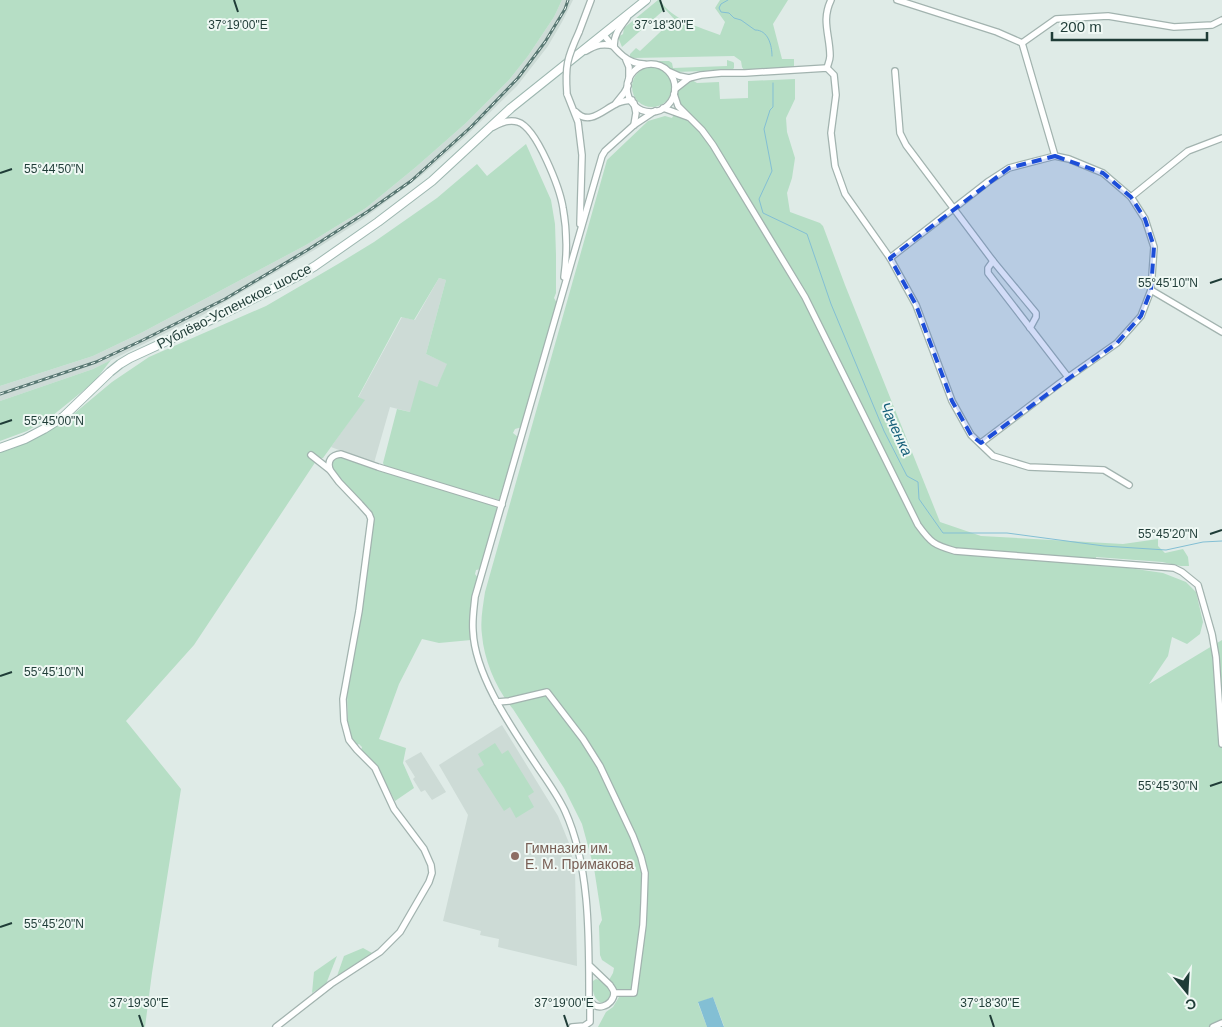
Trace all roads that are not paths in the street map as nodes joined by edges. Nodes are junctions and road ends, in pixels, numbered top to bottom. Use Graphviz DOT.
graph roads {
  1 [pos="591,0"];
  2 [pos="646,0"];
  3 [pos="831,0"];
  4 [pos="897,0"];
  5 [pos="633,10"];
  6 [pos="1222,20"];
  7 [pos="603,34"];
  8 [pos="1022,43"];
  9 [pos="614,46"];
  10 [pos="572,59"];
  11 [pos="626,60"];
  12 [pos="648,64"];
  13 [pos="827,68"];
  14 [pos="895,71"];
  15 [pos="669,72"];
  16 [pos="689,78"];
  17 [pos="628,84"];
  18 [pos="675,91"];
  19 [pos="633,102"];
  20 [pos="614,104"];
  21 [pos="573,108"];
  22 [pos="663,108"];
  23 [pos="654,111"];
  24 [pos="690,118"];
  25 [pos="634,125"];
  26 [pos="482,133"];
  27 [pos="1222,138"];
  28 [pos="1055,156"];
  29 [pos="1131,197"];
  30 [pos="954,209"];
  31 [pos="579,236"];
  32 [pos="890,258"];
  33 [pos="993,260"];
  34 [pos="1151,290"];
  35 [pos="561,298"];
  36 [pos="1030,328"];
  37 [pos="1222,332"];
  38 [pos="1068,377"];
  39 [pos="981,443"];
  40 [pos="0,448"];
  41 [pos="311,455"];
  42 [pos="330,470"];
  43 [pos="1130,486"];
  44 [pos="502,505"];
  45 [pos="497,702"];
  46 [pos="1222,744"];
  47 [pos="589,965"];
  48 [pos="614,993"];
  49 [pos="590,1002"];
  50 [pos="1222,1023"];
  51 [pos="276,1027"];
  52 [pos="572,1027"];
  53 [pos="1213,1027"];
  1 -- 21 [label="street, bridge"];
  2 -- 5 [label="main road, Рублёво-Успенское шоссе"];
  3 -- 13 [label="street"];
  4 -- 8 [label="street"];
  5 -- 7 [label="main road, Рублёво-Успенское шоссе"];
  5 -- 9 [label="street"];
  6 -- 8 [label="street"];
  7 -- 9 [label="street"];
  7 -- 10 [label="main road, Рублёво-Успенское шоссе"];
  8 -- 28 [label="street"];
  9 -- 10 [label="street"];
  9 -- 11 [label="street"];
  10 -- 26 [label="main road, Рублёво-Успенское шоссе"];
  11 -- 12 [label="street"];
  11 -- 17 [label="street"];
  12 -- 15 [label="street"];
  12 -- 17 [label="street"];
  13 -- 16 [label="street"];
  13 -- 32 [label="street"];
  14 -- 30 [label="street"];
  15 -- 16 [label="street"];
  15 -- 18 [label="street"];
  16 -- 18 [label="street"];
  17 -- 19 [label="street"];
  17 -- 20 [label="street"];
  18 -- 22 [label="street"];
  18 -- 24 [label="street"];
  19 -- 20 [label="street"];
  19 -- 23 [label="street"];
  19 -- 25 [label="street"];
  20 -- 21 [label="street"];
  21 -- 31 [label="street"];
  22 -- 23 [label="street"];
  22 -- 24 [label="street"];
  23 -- 25 [label="street"];
  24 -- 46 [label="street"];
  25 -- 31 [label="street"];
  26 -- 35 [label="street"];
  26 -- 40 [label="main road, Рублёво-Успенское шоссе"];
  27 -- 29 [label="street"];
  28 -- 29 [label="street"];
  28 -- 30 [label="street"];
  29 -- 34 [label="street"];
  30 -- 32 [label="street"];
  30 -- 33 [label="street"];
  31 -- 35 [label="street"];
  32 -- 39 [label="street"];
  33 -- 36 [label="street"];
  33 -- 36 [label="street"];
  34 -- 37 [label="street"];
  34 -- 38 [label="street"];
  35 -- 44 [label="street"];
  36 -- 38 [label="street"];
  38 -- 39 [label="street"];
  39 -- 43 [label="street"];
  41 -- 42 [label="street"];
  42 -- 44 [label="street"];
  42 -- 51 [label="street"];
  44 -- 45 [label="street"];
  45 -- 47 [label="street"];
  45 -- 48 [label="street"];
  47 -- 48 [label="street"];
  47 -- 49 [label="street"];
  48 -- 49 [label="street"];
  49 -- 52 [label="street"];
  50 -- 53 [label="street"];
}
